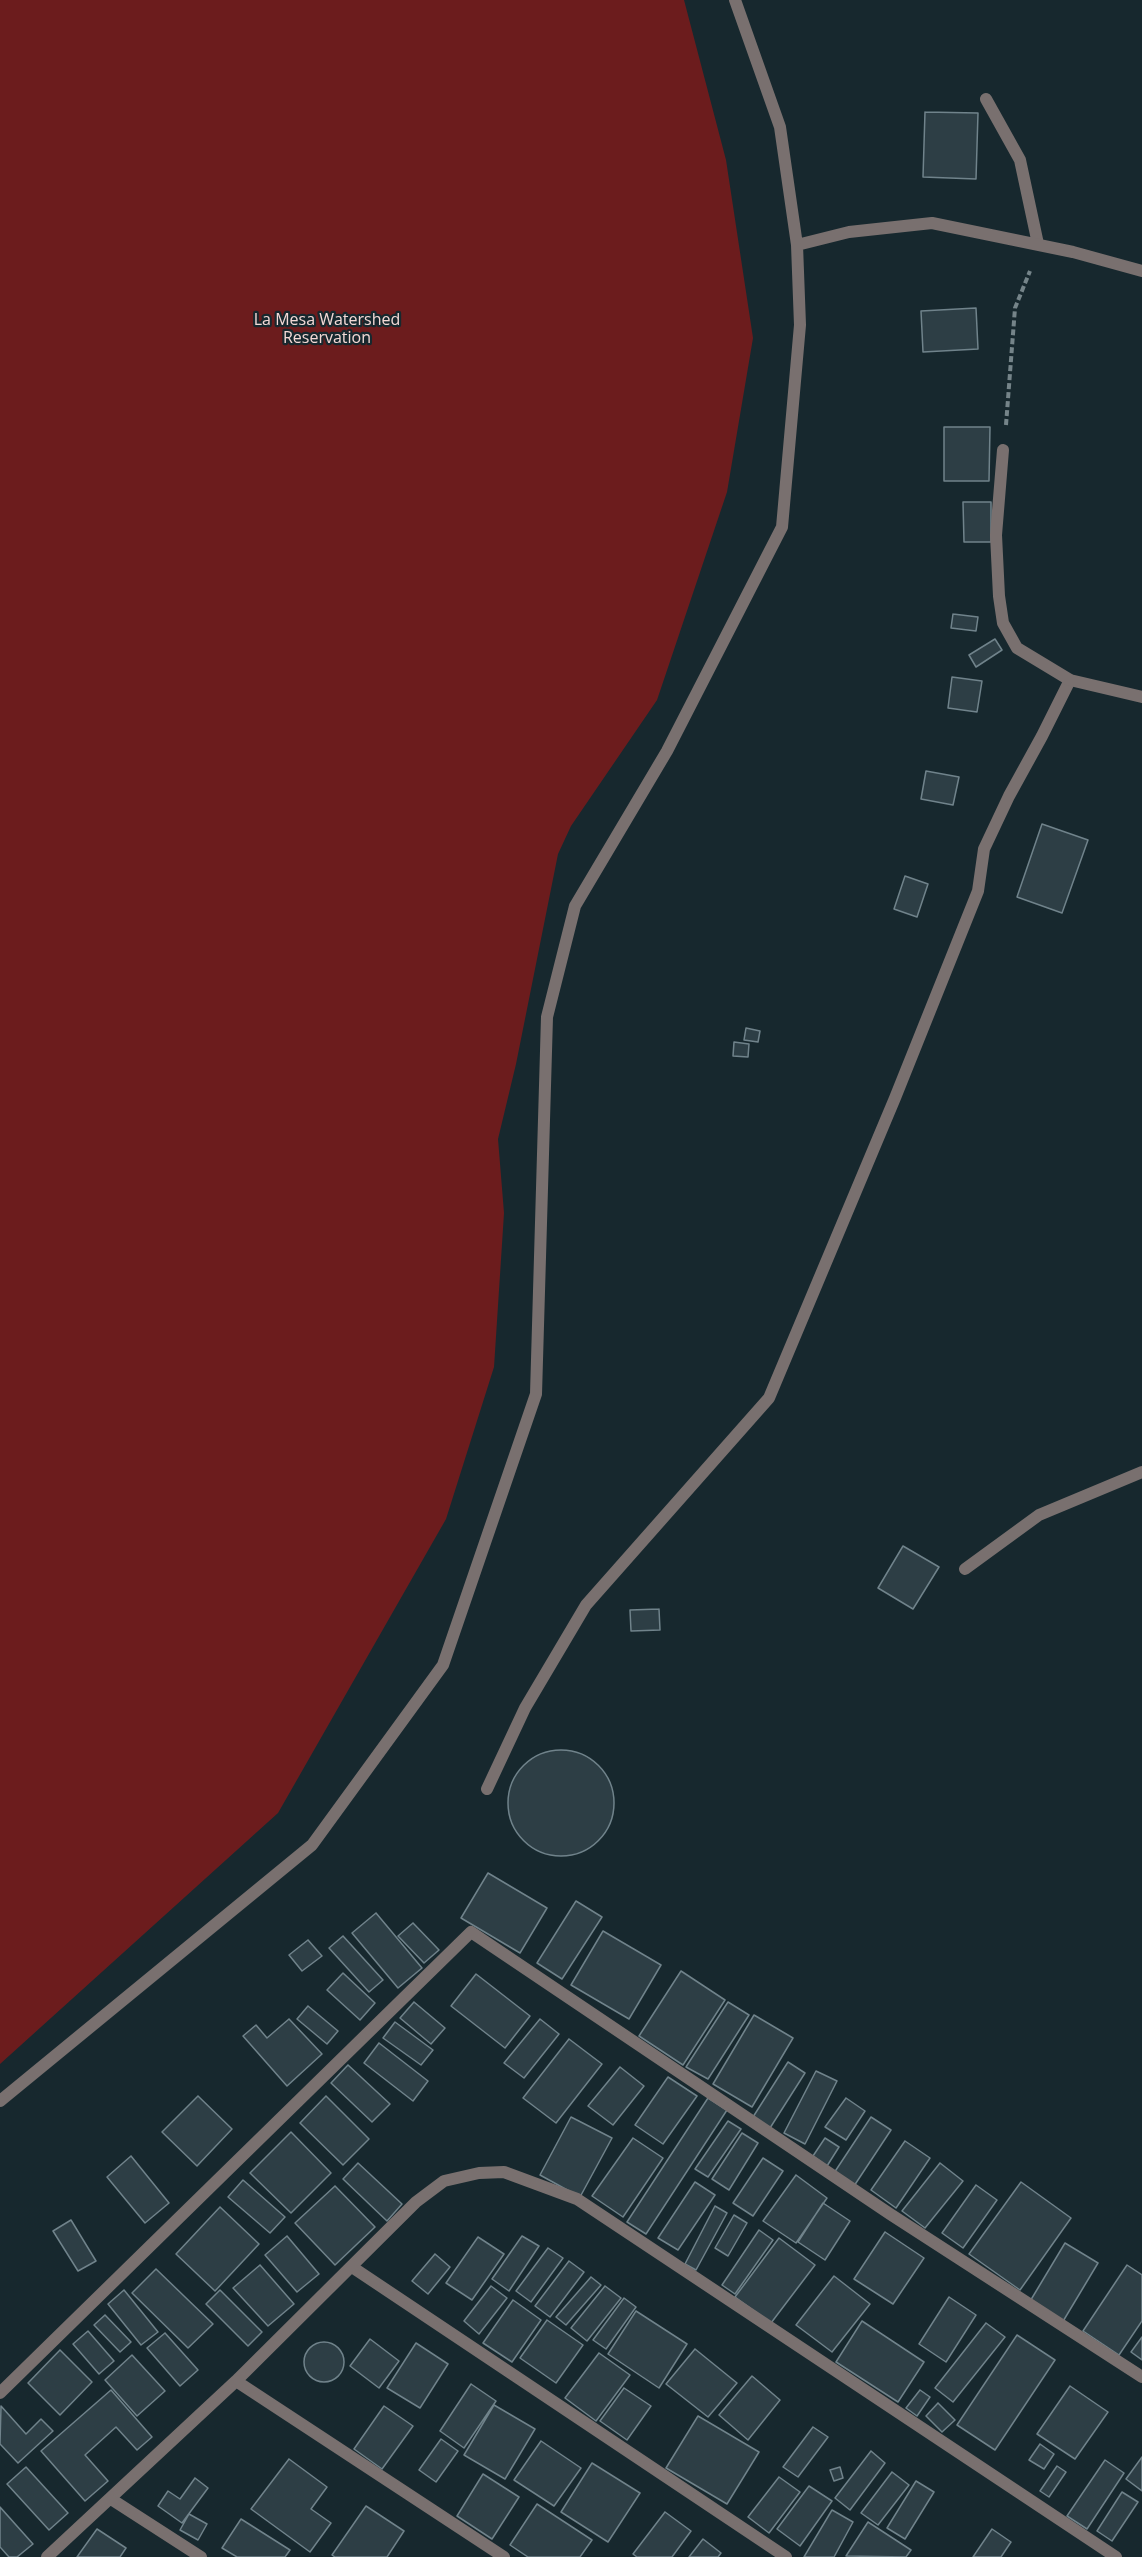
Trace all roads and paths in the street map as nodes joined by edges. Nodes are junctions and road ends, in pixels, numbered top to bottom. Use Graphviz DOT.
graph roads {
  1 [pos="735,0"];
  2 [pos="986,99"];
  3 [pos="1038,244"];
  4 [pos="797,245"];
  5 [pos="1142,271"];
  6 [pos="1003,450"];
  7 [pos="1070,680"];
  8 [pos="1142,697"];
  9 [pos="1142,1472"];
  10 [pos="965,1569"];
  11 [pos="487,1789"];
  12 [pos="0,2101"];
  13 [pos="352,2267"];
  14 [pos="1142,2377"];
  15 [pos="236,2381"];
  16 [pos="0,2393"];
  17 [pos="111,2499"];
  18 [pos="47,2557"];
  19 [pos="201,2557"];
  20 [pos="504,2557"];
  21 [pos="786,2557"];
  22 [pos="1116,2557"];
  1 -- 4 [label="street"];
  2 -- 3 [label="street"];
  3 -- 4 [label="street"];
  3 -- 5 [label="street"];
  3 -- 6 [label="path"];
  4 -- 12 [label="street"];
  6 -- 7 [label="street"];
  7 -- 8 [label="street"];
  7 -- 11 [label="street"];
  9 -- 10 [label="street"];
  13 -- 15 [label="street"];
  13 -- 21 [label="street"];
  13 -- 22 [label="street"];
  14 -- 16 [label="street"];
  15 -- 17 [label="street"];
  15 -- 20 [label="street"];
  17 -- 18 [label="street"];
  17 -- 19 [label="street"];
}
